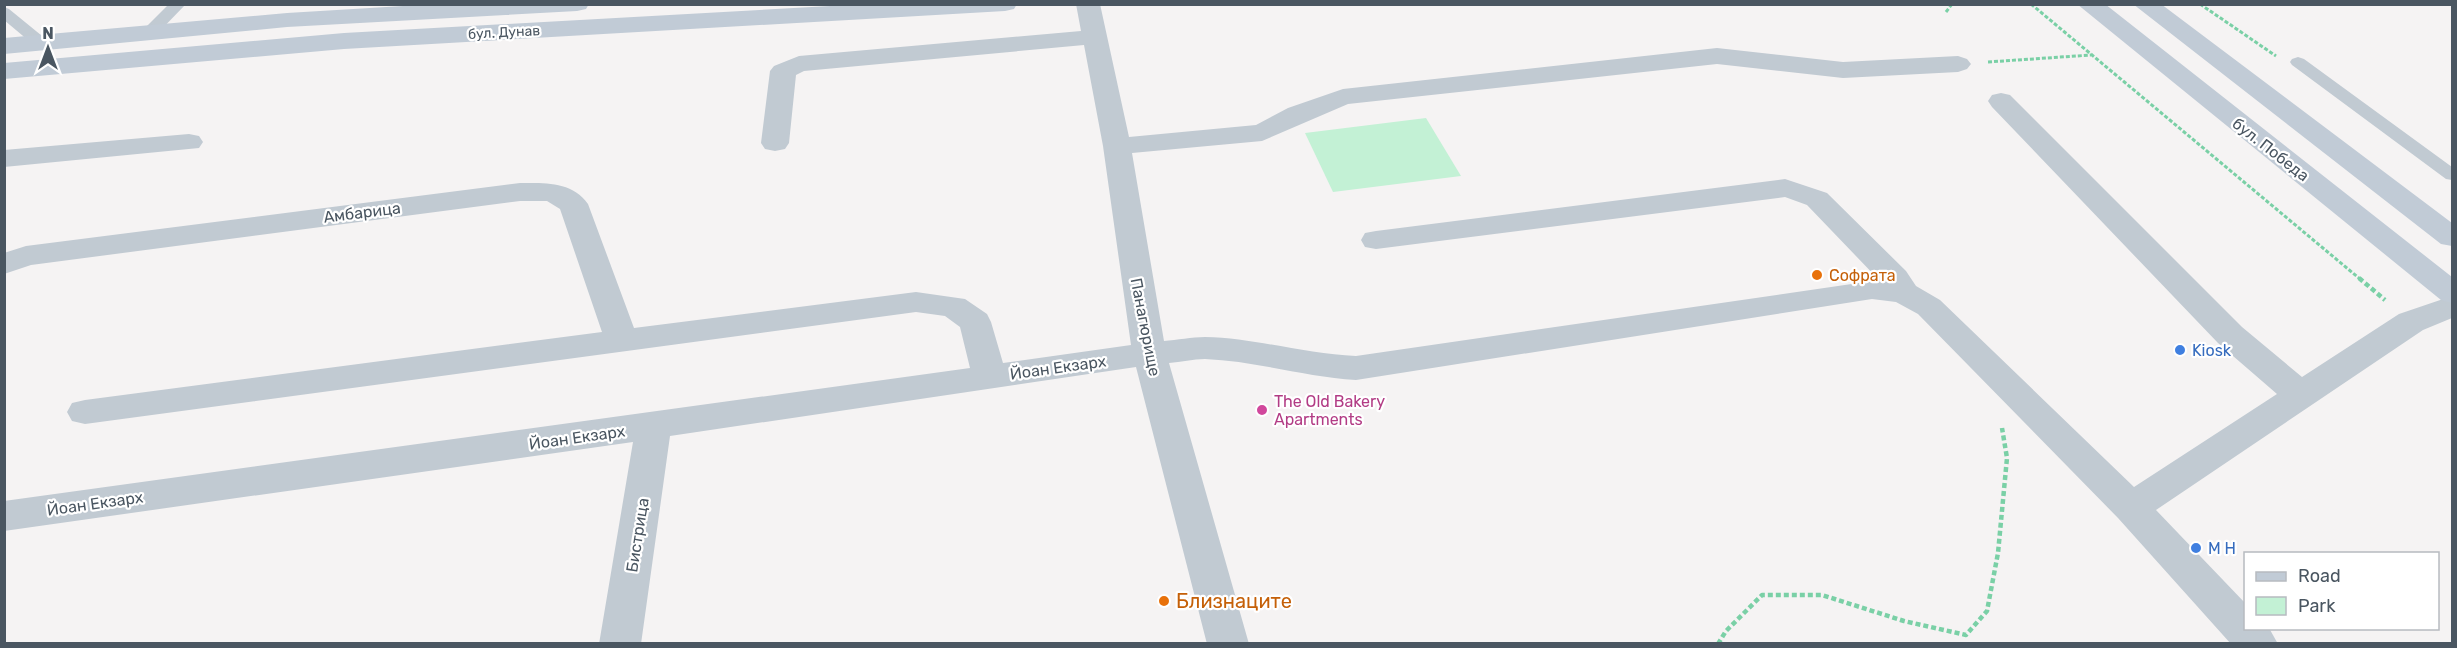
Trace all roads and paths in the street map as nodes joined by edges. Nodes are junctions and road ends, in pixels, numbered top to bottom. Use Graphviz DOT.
graph roads {
  1 [pos="178,4"];
  2 [pos="578,4"];
  3 [pos="1005,4"];
  4 [pos="1088,4"];
  5 [pos="1952,4"];
  6 [pos="2031,4"];
  7 [pos="2089,4"];
  8 [pos="2145,4"];
  9 [pos="2200,4"];
  10 [pos="4,12"];
  11 [pos="1946,12"];
  12 [pos="149,33"];
  13 [pos="1094,37"];
  14 [pos="41,43"];
  15 [pos="4,46"];
  16 [pos="2092,55"];
  17 [pos="2298,62"];
  18 [pos="1958,64"];
  19 [pos="4,71"];
  20 [pos="2001,101"];
  21 [pos="189,142"];
  22 [pos="775,142"];
  23 [pos="1117,146"];
  24 [pos="4,159"];
  25 [pos="2452,175"];
  26 [pos="2452,237"];
  27 [pos="1377,240"];
  28 [pos="4,264"];
  29 [pos="1904,293"];
  30 [pos="2452,293"];
  31 [pos="2452,306"];
  32 [pos="2411,322"];
  33 [pos="622,342"];
  34 [pos="1149,354"];
  35 [pos="989,377"];
  36 [pos="2301,395"];
  37 [pos="85,412"];
  38 [pos="2002,425"];
  39 [pos="654,426"];
  40 [pos="2131,508"];
  41 [pos="4,516"];
  42 [pos="2244,630"];
  43 [pos="2244,630"];
  44 [pos="620,644"];
  45 [pos="1228,644"];
  46 [pos="1718,644"];
  47 [pos="2257,644"];
  1 -- 12 [label="lane"];
  2 -- 12 [label="main road, бул. Дунав"];
  3 -- 19 [label="main road, бул. Дунав"];
  4 -- 13 [label="street, Панагюрище"];
  5 -- 11 [label="path"];
  6 -- 16 [label="path"];
  7 -- 30 [label="main road, бул. Победа"];
  8 -- 26 [label="main road"];
  9 -- 17 [label="path"];
  10 -- 14 [label="lane"];
  12 -- 14 [label="main road, бул. Дунав"];
  13 -- 22 [label="street"];
  13 -- 23 [label="street, Панагюрище"];
  14 -- 15 [label="main road, бул. Дунав"];
  16 -- 18 [label="path"];
  16 -- 32 [label="path"];
  17 -- 25 [label="lane"];
  18 -- 23 [label="street"];
  20 -- 36 [label="street"];
  21 -- 24 [label="street"];
  23 -- 34 [label="street, Панагюрище"];
  27 -- 29 [label="street"];
  28 -- 33 [label="street, Амбарица"];
  29 -- 34 [label="street, Йоан Екзарх"];
  29 -- 40 [label="street"];
  31 -- 32 [label="street"];
  32 -- 36 [label="street"];
  33 -- 35 [label="street"];
  33 -- 37 [label="street"];
  34 -- 35 [label="street, Йоан Екзарх"];
  34 -- 45 [label="street, Панагюрище"];
  35 -- 39 [label="street, Йоан Екзарх"];
  36 -- 40 [label="street"];
  38 -- 46 [label="path"];
  39 -- 41 [label="street, Йоан Екзарх"];
  39 -- 44 [label="street, Бистрица"];
  40 -- 43 [label="street"];
  42 -- 47 [label="street"];
}
